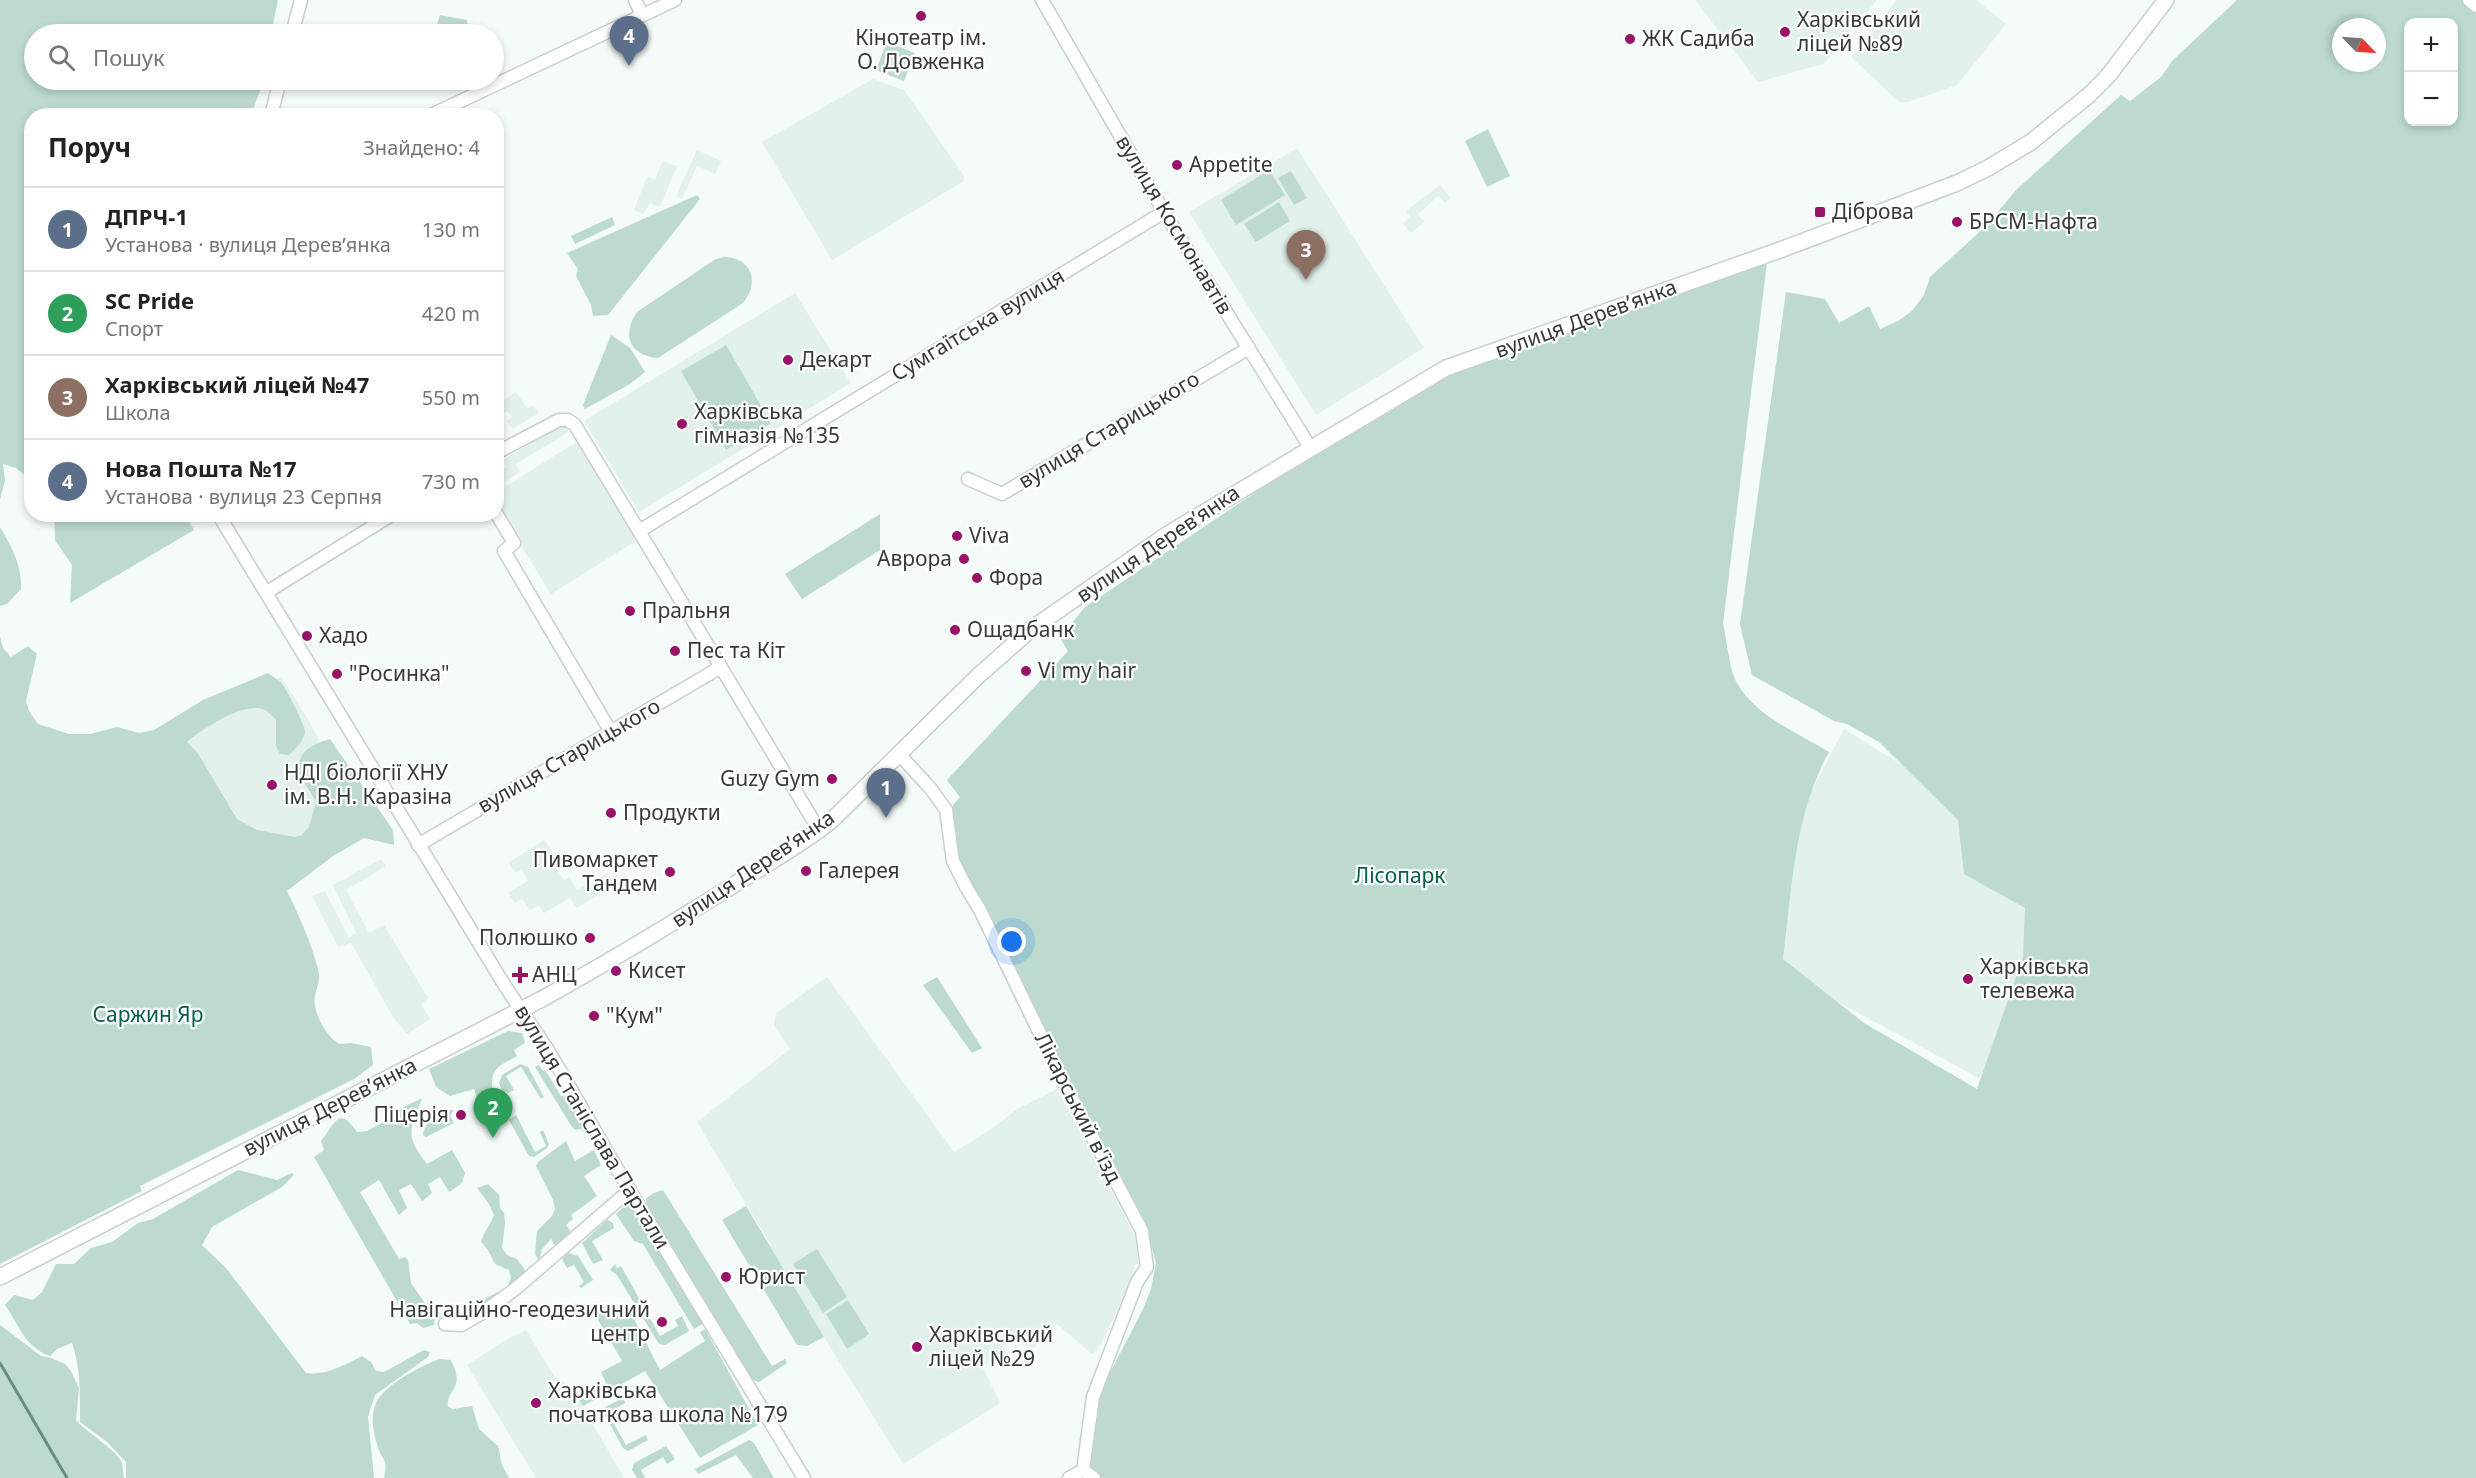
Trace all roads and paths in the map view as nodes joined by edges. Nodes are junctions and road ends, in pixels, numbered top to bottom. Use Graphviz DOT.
graph roads {
  1 [pos="301,0"];
  2 [pos="635,0"];
  3 [pos="675,0"];
  4 [pos="1042,0"];
  5 [pos="2166,0"];
  6 [pos="2469,0"];
  7 [pos="2476,6"];
  8 [pos="642,15"];
  9 [pos="295,24"];
  10 [pos="504,80"];
  11 [pos="277,90"];
  12 [pos="484,90"];
  13 [pos="273,108"];
  14 [pos="446,108"];
  15 [pos="1164,212"];
  16 [pos="1249,348"];
  17 [pos="1310,447"];
  18 [pos="504,449"];
  19 [pos="968,479"];
  20 [pos="223,522"];
  21 [pos="380,522"];
  22 [pos="501,522"];
  23 [pos="639,531"];
  24 [pos="267,592"];
  25 [pos="721,667"];
  26 [pos="610,732"];
  27 [pos="898,753"];
  28 [pos="819,830"];
  29 [pos="418,844"];
  30 [pos="521,1009"];
  31 [pos="630,1190"];
  32 [pos="0,1277"];
  33 [pos="445,1324"];
  34 [pos="1083,1470"];
  35 [pos="804,1478"];
  36 [pos="1069,1478"];
  37 [pos="1094,1478"];
  1 -- 9 [label="street"];
  2 -- 8 [label="street"];
  3 -- 8 [label="street"];
  4 -- 15 [label="street, вулиця Космонавтів"];
  5 -- 17 [label="main road, вулиця Дерев’янка"];
  6 -- 7 [label="street"];
  8 -- 10 [label="street"];
  11 -- 13 [label="street"];
  12 -- 14 [label="street"];
  15 -- 16 [label="street, вулиця Космонавтів"];
  15 -- 23 [label="street, Сумгаїтська вулиця"];
  16 -- 17 [label="street, вулиця Космонавтів"];
  16 -- 19 [label="street, вулиця Старицького"];
  17 -- 27 [label="main road, вулиця Дерев’янка"];
  18 -- 23 [label="street"];
  20 -- 24 [label="street, вулиця Станіслава Партали"];
  21 -- 24 [label="street"];
  22 -- 26 [label="street"];
  23 -- 25 [label="street"];
  24 -- 29 [label="street, вулиця Станіслава Партали"];
  25 -- 26 [label="street, вулиця Старицького"];
  25 -- 28 [label="street"];
  26 -- 29 [label="street, вулиця Старицького"];
  27 -- 28 [label="main road, вулиця Дерев’янка"];
  27 -- 34 [label="street, Лікарський в'їзд"];
  28 -- 30 [label="main road, вулиця Дерев’янка"];
  29 -- 30 [label="street, вулиця Станіслава Партали"];
  30 -- 31 [label="street, вулиця Станіслава Партали"];
  30 -- 32 [label="main road, вулиця Дерев’янка"];
  31 -- 33 [label="street"];
  31 -- 35 [label="street, вулиця Станіслава Партали"];
  34 -- 36 [label="street"];
  34 -- 37 [label="street"];
}
